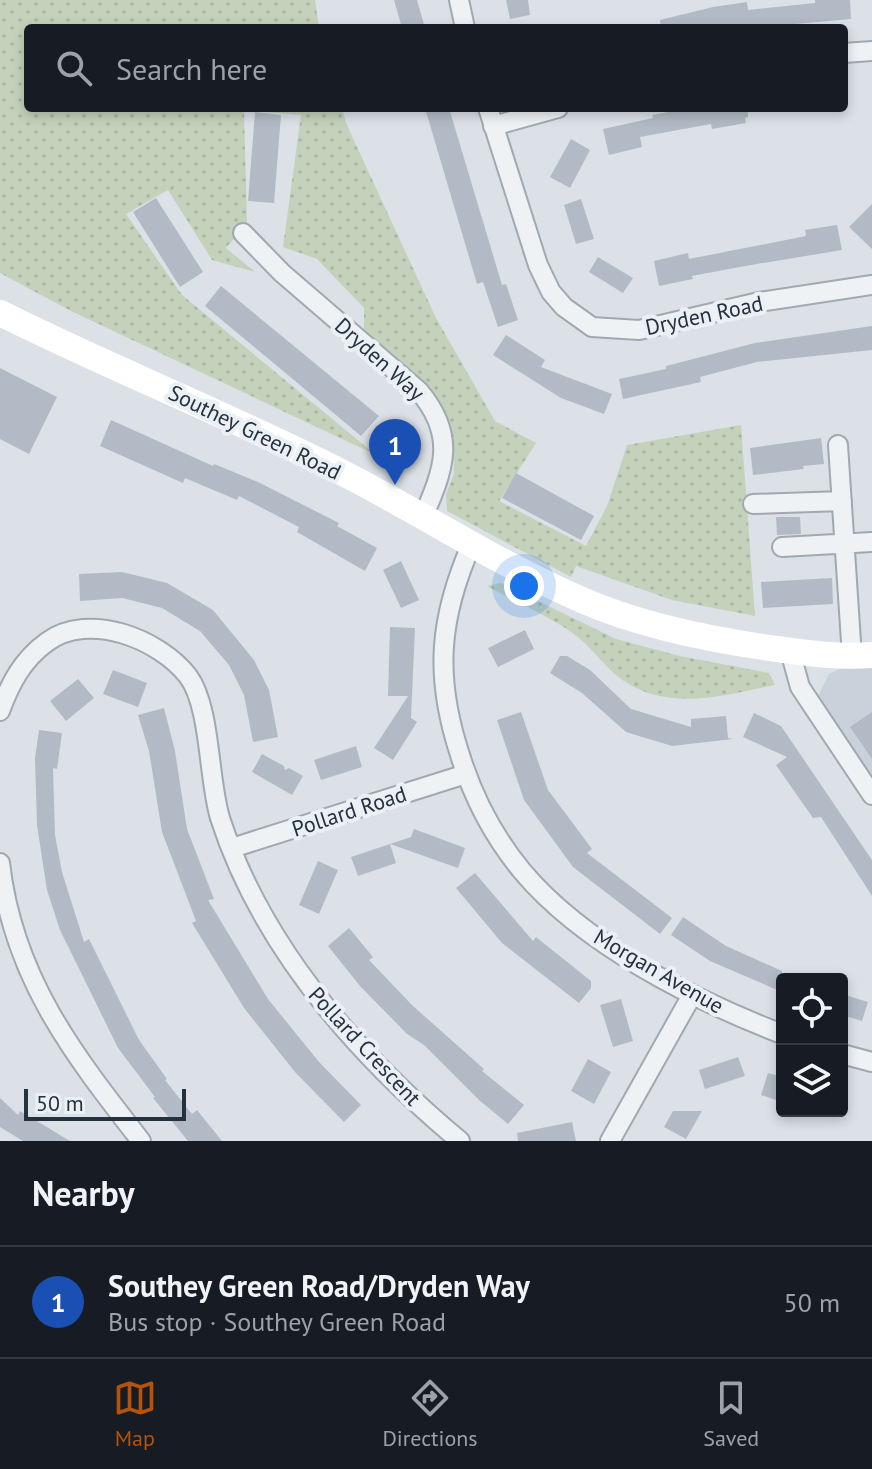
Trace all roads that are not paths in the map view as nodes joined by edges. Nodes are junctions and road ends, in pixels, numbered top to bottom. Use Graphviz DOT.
graph roads {
  1 [pos="459,0"];
  2 [pos="464,24"];
  3 [pos="872,51"];
  4 [pos="848,53"];
  5 [pos="528,112"];
  6 [pos="490,117"];
  7 [pos="243,233"];
  8 [pos="872,285"];
  9 [pos="2,318"];
  10 [pos="838,445"];
  11 [pos="842,501"];
  12 [pos="753,504"];
  13 [pos="423,517"];
  14 [pos="872,542"];
  15 [pos="472,543"];
  16 [pos="845,543"];
  17 [pos="782,547"];
  18 [pos="790,651"];
  19 [pos="862,656"];
  20 [pos="0,711"];
  21 [pos="466,774"];
  22 [pos="872,795"];
  23 [pos="232,848"];
  24 [pos="0,863"];
  25 [pos="692,995"];
  26 [pos="776,1031"];
  27 [pos="848,1056"];
  28 [pos="872,1062"];
  29 [pos="141,1141"];
  30 [pos="460,1141"];
  31 [pos="610,1141"];
  1 -- 2 [label="street"];
  3 -- 4 [label="street"];
  5 -- 6 [label="street"];
  6 -- 8 [label="street, Dryden Road"];
  7 -- 13 [label="street, Dryden Way"];
  9 -- 13 [label="street, Southey Green Road"];
  10 -- 11 [label="street"];
  11 -- 12 [label="street"];
  11 -- 16 [label="street"];
  13 -- 15 [label="street, Southey Green Road"];
  14 -- 16 [label="street"];
  15 -- 18 [label="street, Southey Green Road"];
  15 -- 21 [label="street, Morgan Avenue"];
  16 -- 17 [label="street"];
  16 -- 19 [label="street"];
  18 -- 19 [label="street, Southey Green Road"];
  18 -- 22 [label="street"];
  20 -- 23 [label="street, Pollard Crescent"];
  21 -- 23 [label="street, Pollard Road"];
  21 -- 25 [label="street, Morgan Avenue"];
  23 -- 30 [label="street, Pollard Crescent"];
  24 -- 29 [label="street"];
  25 -- 26 [label="street, Morgan Avenue"];
  25 -- 31 [label="street"];
  27 -- 28 [label="street"];
}
